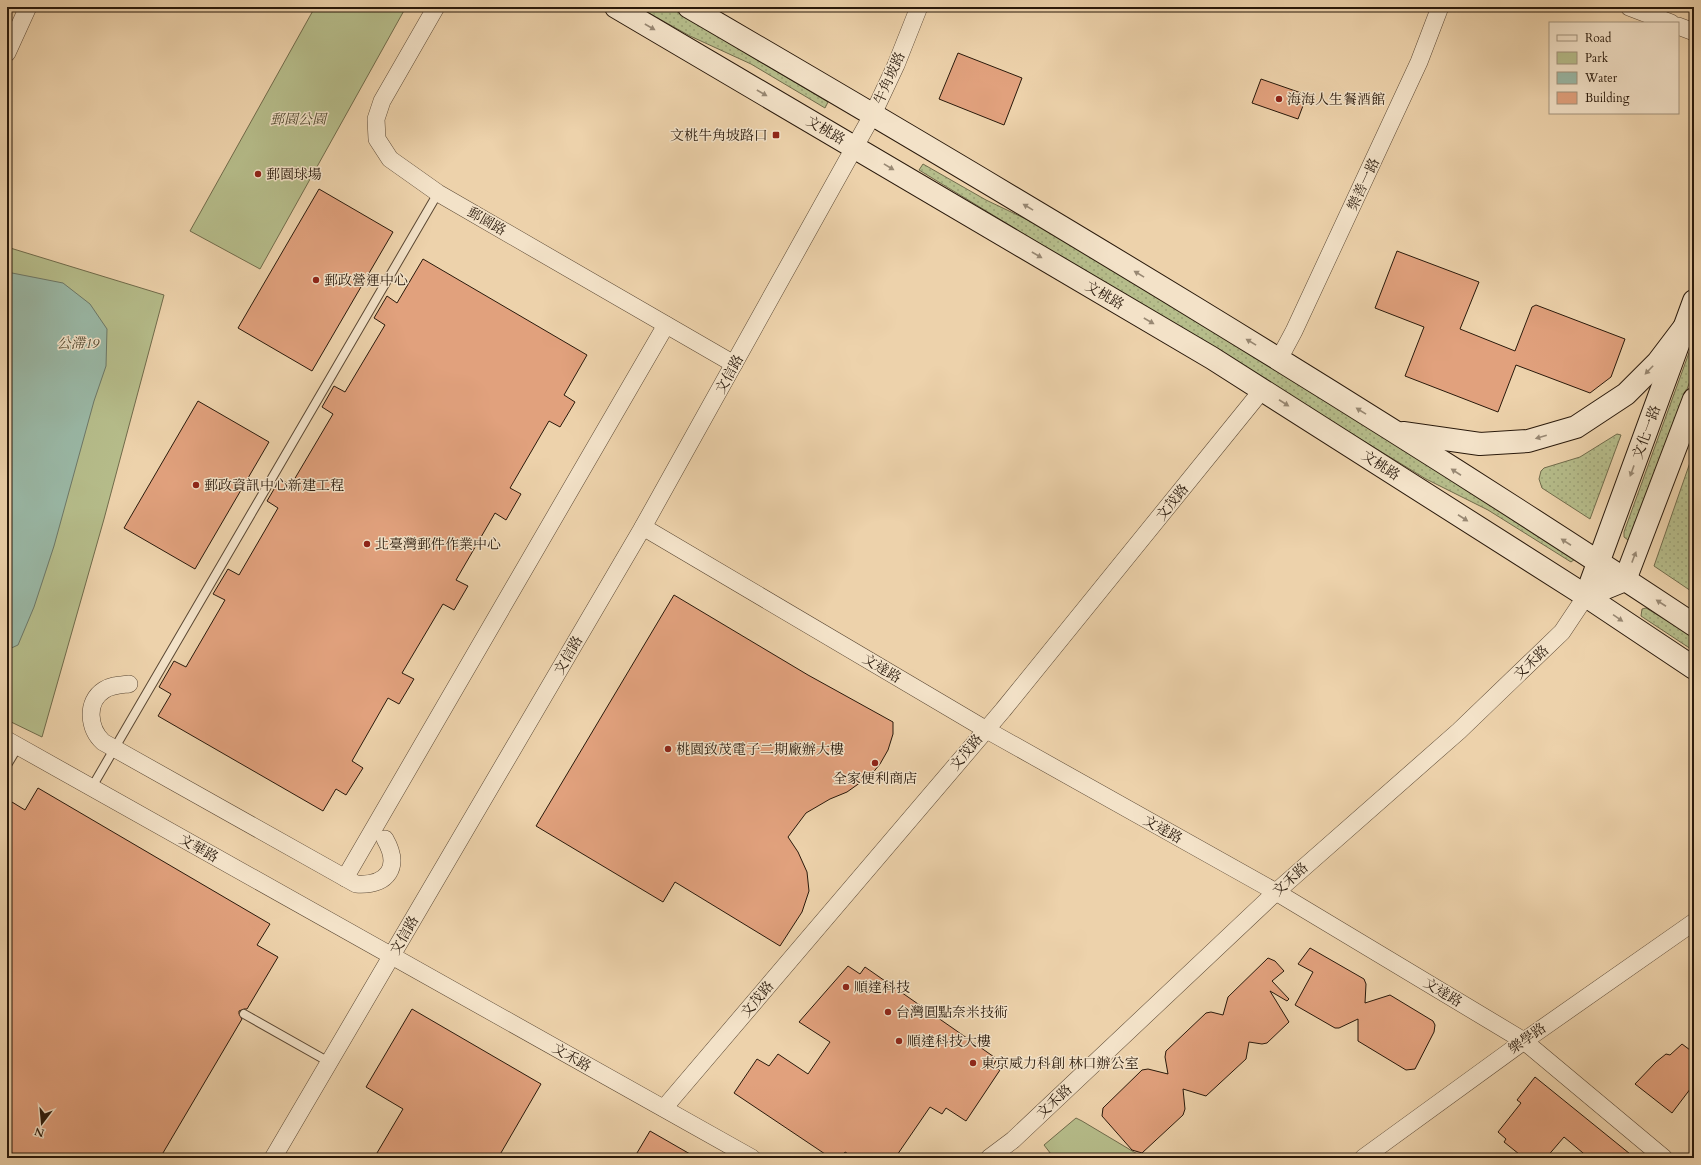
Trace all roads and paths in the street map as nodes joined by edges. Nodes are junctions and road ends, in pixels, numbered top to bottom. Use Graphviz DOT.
graph roads {
  1 [pos="28,7"];
  2 [pos="436,7"];
  3 [pos="616,7"];
  4 [pos="919,7"];
  5 [pos="1440,7"];
  6 [pos="1629,7"];
  7 [pos="699,10"];
  8 [pos="1668,22"];
  9 [pos="1679,26"];
  10 [pos="1694,32"];
  11 [pos="7,53"];
  12 [pos="873,114"];
  13 [pos="855,148"];
  14 [pos="438,193"];
  15 [pos="1694,301"];
  16 [pos="666,325"];
  17 [pos="1683,329"];
  18 [pos="1279,359"];
  19 [pos="734,364"];
  20 [pos="1263,389"];
  21 [pos="1694,399"];
  22 [pos="1394,432"];
  23 [pos="643,527"];
  24 [pos="1598,563"];
  25 [pos="1625,580"];
  26 [pos="1586,596"];
  27 [pos="1694,625"];
  28 [pos="1694,668"];
  29 [pos="128,684"];
  30 [pos="985,729"];
  31 [pos="13,742"];
  32 [pos="114,748"];
  33 [pos="7,765"];
  34 [pos="92,787"];
  35 [pos="385,839"];
  36 [pos="345,878"];
  37 [pos="1276,892"];
  38 [pos="1693,924"];
  39 [pos="392,955"];
  40 [pos="244,1014"];
  41 [pos="1524,1041"];
  42 [pos="329,1062"];
  43 [pos="664,1108"];
  44 [pos="273,1158"];
  45 [pos="752,1158"];
  46 [pos="989,1158"];
  47 [pos="1363,1158"];
  48 [pos="1664,1158"];
  1 -- 11 [label="street"];
  2 -- 14 [label="street, 郵園路"];
  3 -- 13 [label="street, 文桃路, one-way"];
  4 -- 12 [label="street, 牛角坡路"];
  5 -- 18 [label="street, 樂善一路"];
  6 -- 8 [label="street"];
  7 -- 12 [label="street"];
  9 -- 10 [label="street"];
  12 -- 13 [label="street, 牛角坡路"];
  18 -- 12 [label="street, one-way"];
  13 -- 19 [label="street, 文信路"];
  13 -- 20 [label="street, 文桃路, one-way"];
  14 -- 16 [label="street, 郵園路"];
  14 -- 32 [label="lane"];
  15 -- 17 [label="street, 文化一路"];
  16 -- 19 [label="street, 郵園路"];
  16 -- 36 [label="street"];
  17 -- 22 [label="street, one-way"];
  17 -- 24 [label="street, 文化一路, one-way"];
  22 -- 18 [label="street, one-way"];
  19 -- 23 [label="street, 文信路"];
  20 -- 26 [label="street, 文桃路, one-way"];
  20 -- 30 [label="street, 文茂路"];
  25 -- 21 [label="street, one-way"];
  24 -- 22 [label="street, one-way"];
  23 -- 30 [label="street, 文達路"];
  23 -- 39 [label="street, 文信路"];
  24 -- 25 [label="street"];
  24 -- 26 [label="street, 文化一路"];
  25 -- 26 [label="street"];
  27 -- 25 [label="street, one-way"];
  26 -- 28 [label="street, one-way"];
  26 -- 37 [label="street, 文禾路"];
  29 -- 32 [label="street"];
  30 -- 37 [label="street, 文達路"];
  30 -- 43 [label="street, 文茂路"];
  31 -- 33 [label="lane"];
  31 -- 34 [label="street, 文華路"];
  32 -- 34 [label="lane"];
  32 -- 36 [label="street"];
  34 -- 39 [label="street, 文華路"];
  35 -- 36 [label="street"];
  37 -- 41 [label="street, 文達路"];
  37 -- 46 [label="street, 文禾路"];
  38 -- 41 [label="street, 樂學路"];
  39 -- 42 [label="street, 文信路"];
  39 -- 43 [label="street, 文禾路"];
  40 -- 42 [label="lane"];
  41 -- 47 [label="street, 樂學路"];
  41 -- 48 [label="street, 文達路"];
  42 -- 44 [label="street, 文信路"];
  43 -- 45 [label="street, 文禾路"];
}
